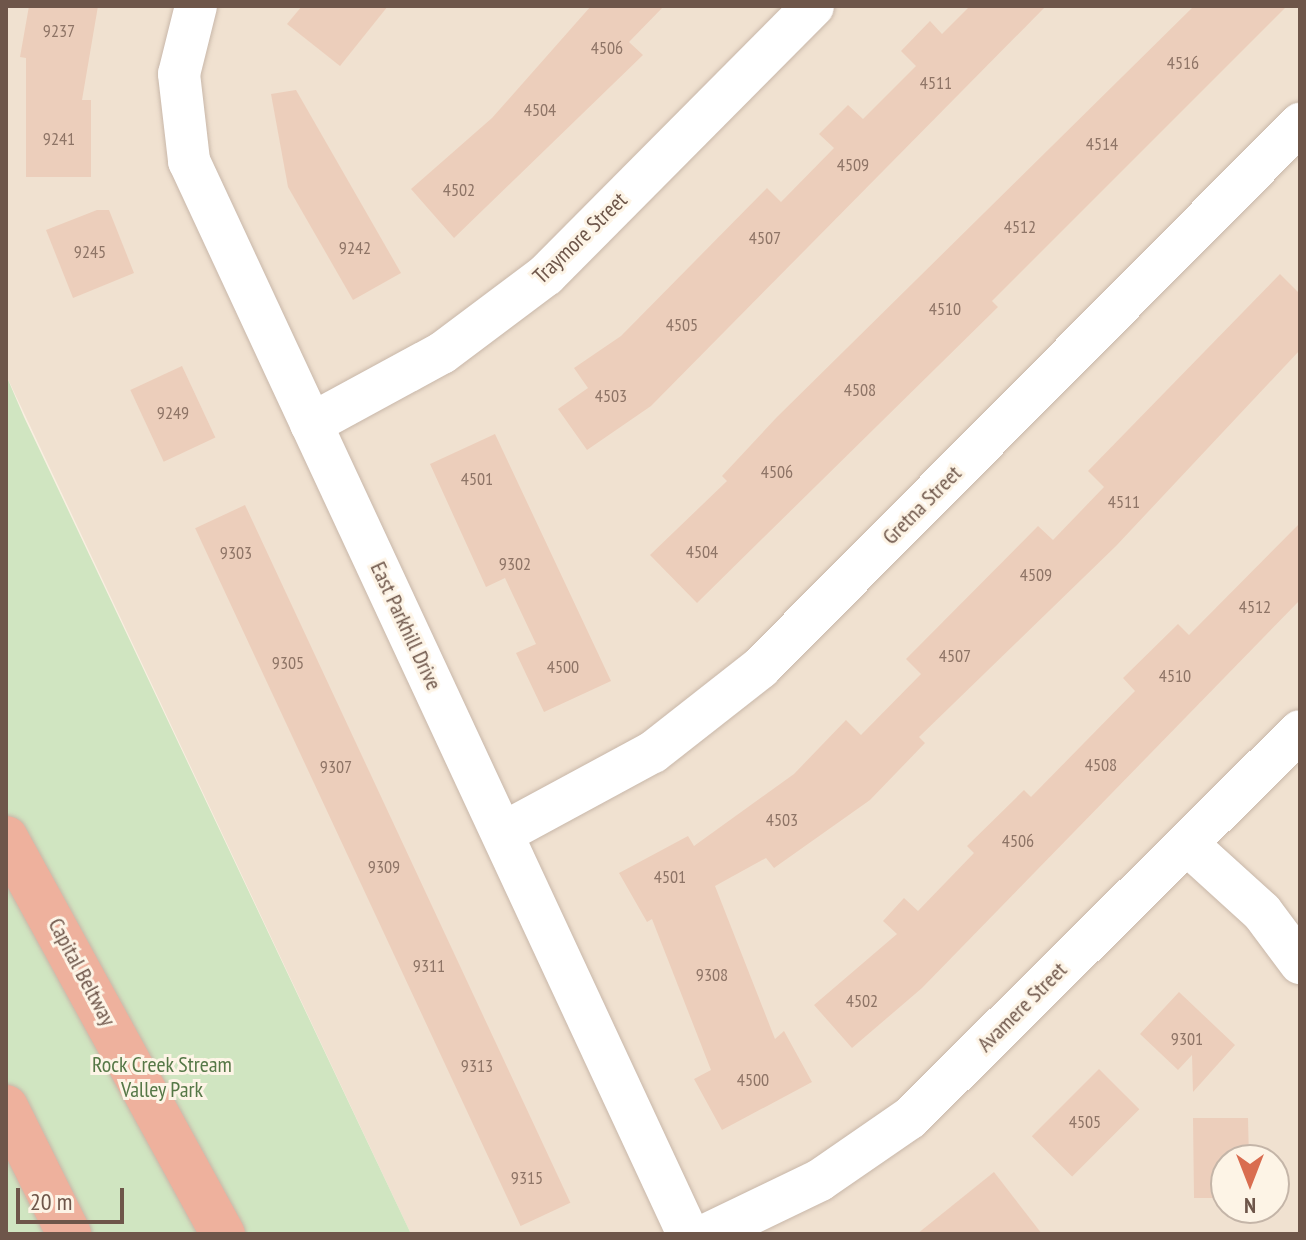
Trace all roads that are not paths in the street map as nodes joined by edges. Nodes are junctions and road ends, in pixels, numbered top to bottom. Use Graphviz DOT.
graph roads {
  1 [pos="196,6"];
  2 [pos="813,6"];
  3 [pos="1300,124"];
  4 [pos="311,424"];
  5 [pos="1300,731"];
  6 [pos="503,833"];
  7 [pos="6,838"];
  8 [pos="1187,844"];
  9 [pos="1300,963"];
  10 [pos="6,1107"];
  11 [pos="69,1234"];
  12 [pos="223,1234"];
  13 [pos="688,1234"];
  14 [pos="708,1234"];
  1 -- 4 [label="street, East Parkhill Drive"];
  2 -- 4 [label="street, Traymore Street"];
  3 -- 6 [label="street, Gretna Street"];
  4 -- 6 [label="street, East Parkhill Drive"];
  5 -- 8 [label="street, Avamere Street"];
  6 -- 13 [label="street, East Parkhill Drive"];
  7 -- 12 [label="highway, Capital Beltway"];
  8 -- 9 [label="street"];
  8 -- 14 [label="street, Avamere Street"];
  10 -- 11 [label="highway"];
}
